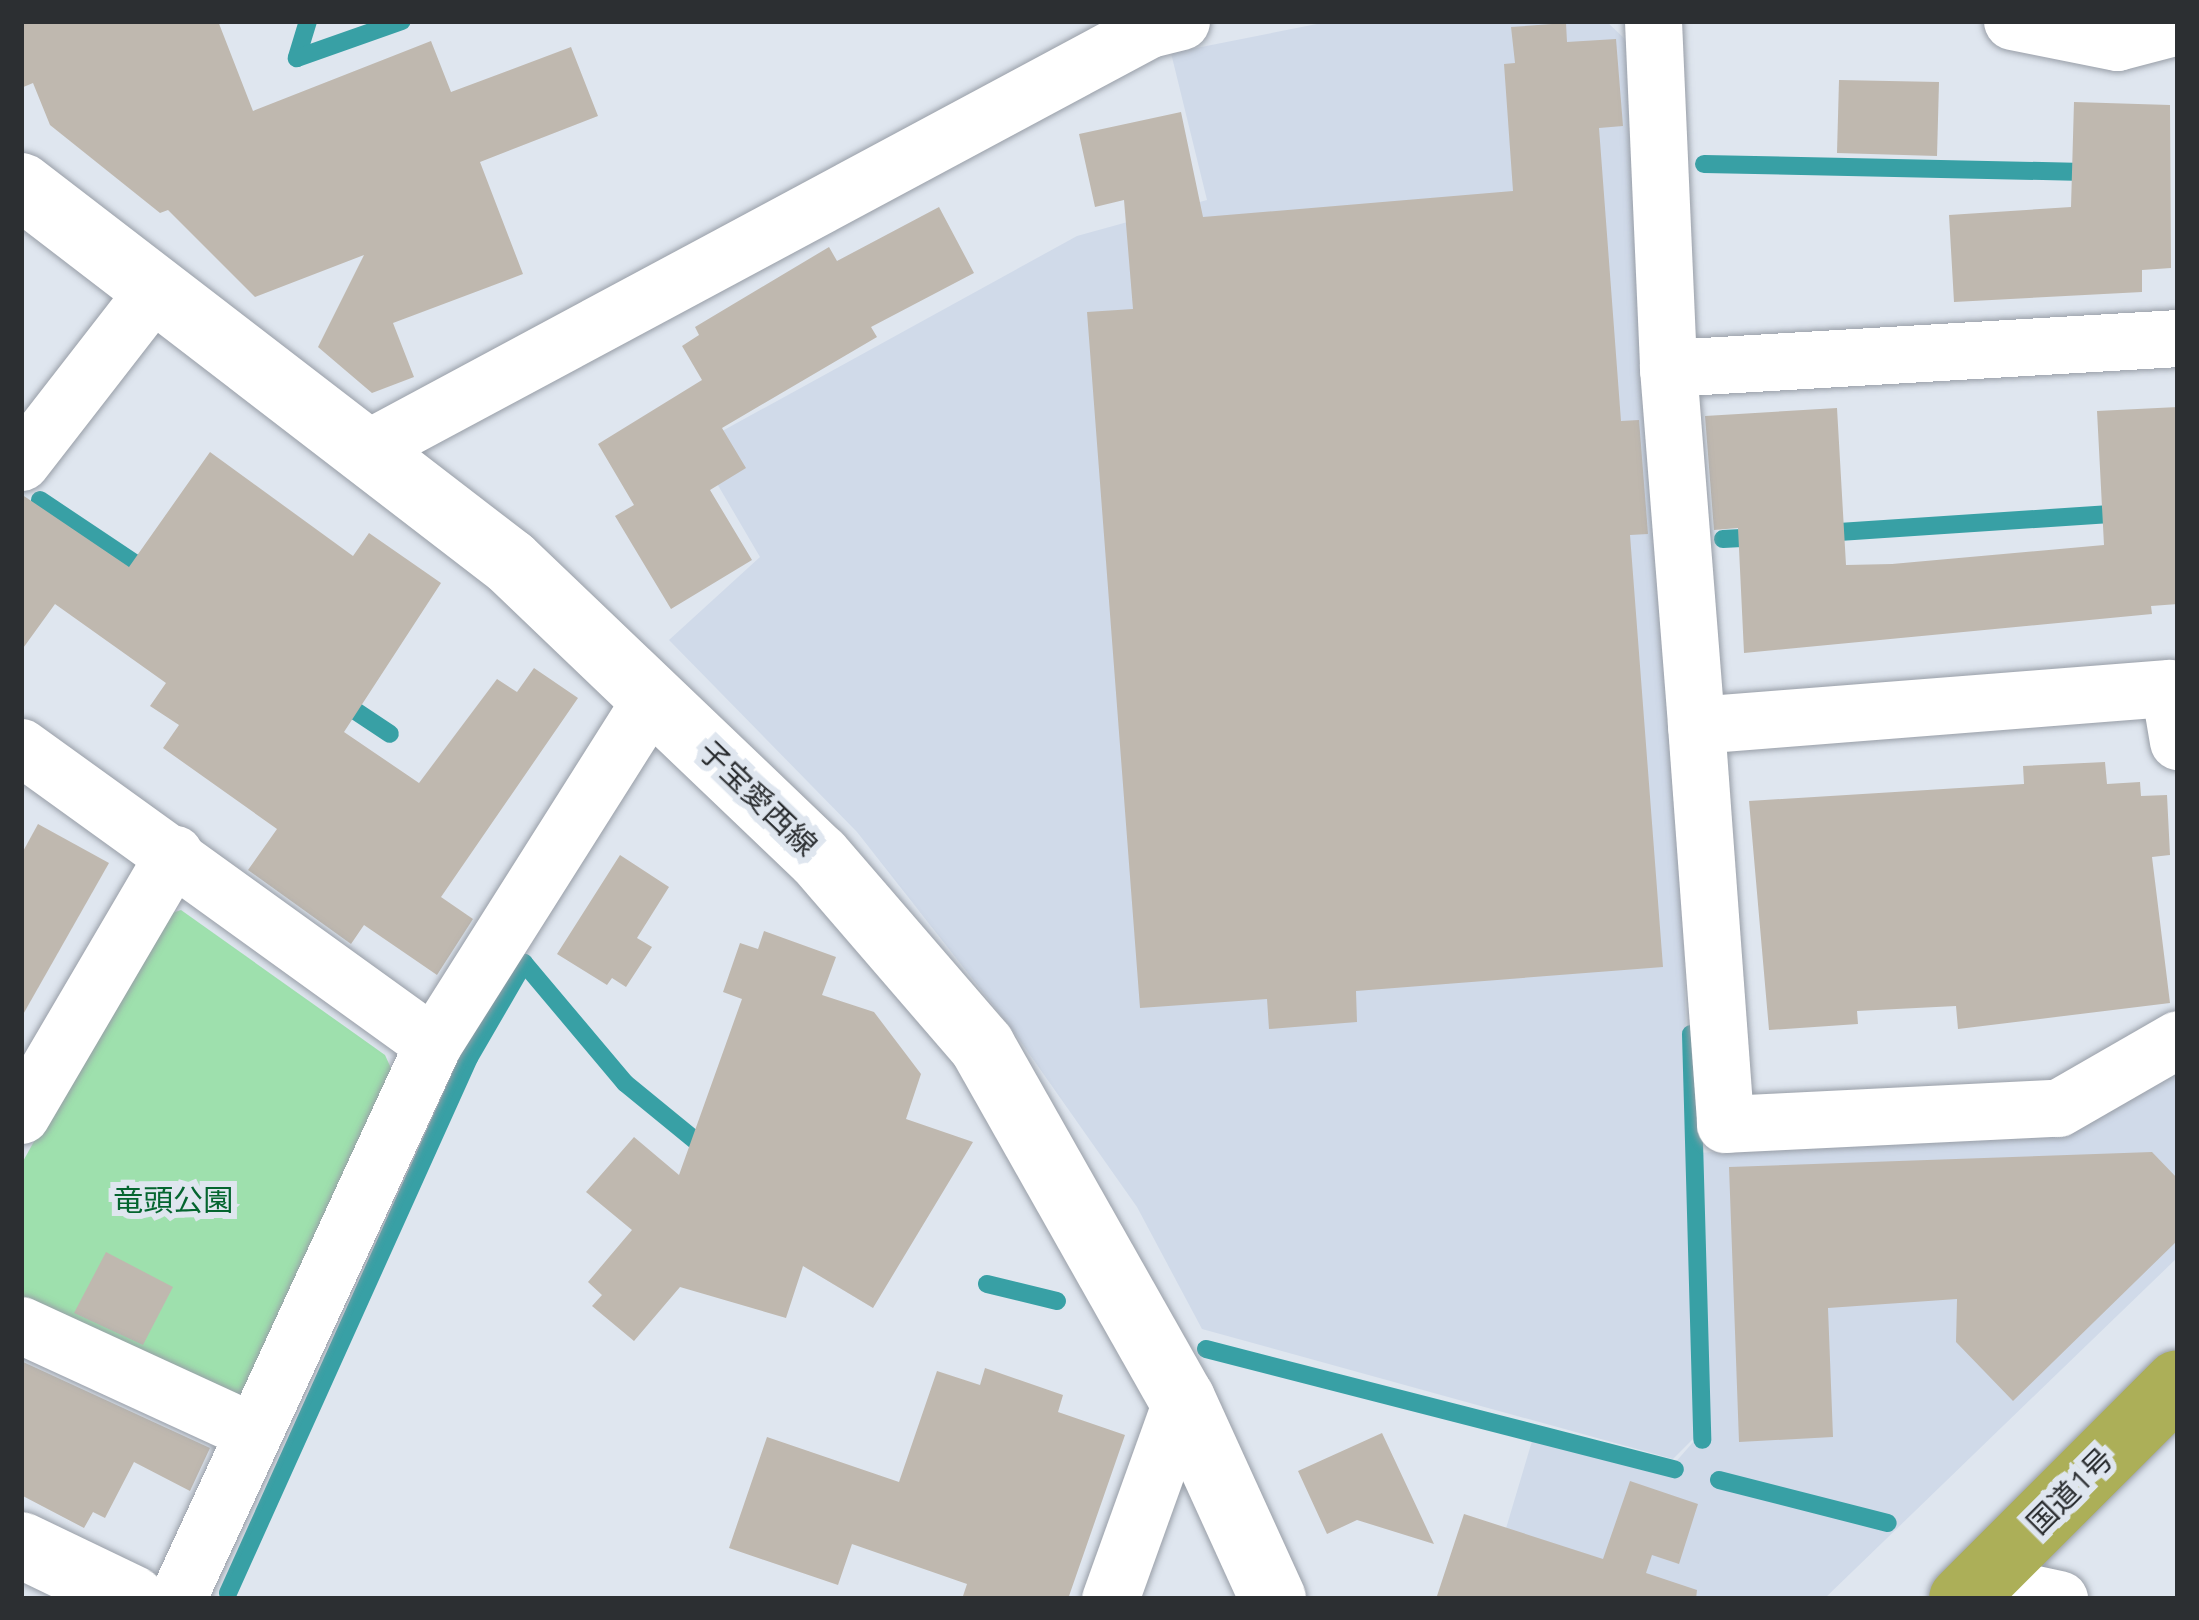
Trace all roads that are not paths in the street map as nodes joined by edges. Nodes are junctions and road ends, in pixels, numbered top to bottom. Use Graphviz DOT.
graph roads {
  1 [pos="1181,21"];
  2 [pos="1653,21"];
  3 [pos="2012,21"];
  4 [pos="2178,26"];
  5 [pos="21,186"];
  6 [pos="153,292"];
  7 [pos="2178,338"];
  8 [pos="1668,368"];
  9 [pos="366,449"];
  10 [pos="21,462"];
  11 [pos="653,696"];
  12 [pos="2175,705"];
  13 [pos="1696,725"];
  14 [pos="21,747"];
  15 [pos="175,854"];
  16 [pos="2178,1039"];
  17 [pos="433,1044"];
  18 [pos="21,1115"];
  19 [pos="21,1325"];
  20 [pos="2178,1383"];
  21 [pos="1182,1399"];
  22 [pos="254,1432"];
  23 [pos="21,1545"];
  24 [pos="1971,1590"];
  25 [pos="133,1599"];
  26 [pos="177,1599"];
  27 [pos="1110,1599"];
  28 [pos="1274,1599"];
  29 [pos="2059,1599"];
  1 -- 9 [label="street"];
  2 -- 8 [label="street"];
  3 -- 4 [label="street"];
  5 -- 6 [label="main road, 子宝愛西線"];
  6 -- 9 [label="main road, 子宝愛西線"];
  6 -- 10 [label="street"];
  7 -- 8 [label="street"];
  8 -- 13 [label="street"];
  9 -- 11 [label="main road, 子宝愛西線"];
  11 -- 17 [label="street"];
  11 -- 21 [label="main road, 子宝愛西線"];
  12 -- 13 [label="street"];
  13 -- 16 [label="street"];
  14 -- 15 [label="street"];
  15 -- 17 [label="street"];
  15 -- 18 [label="street"];
  17 -- 22 [label="street"];
  19 -- 22 [label="street"];
  20 -- 24 [label="highway, 国道1号"];
  21 -- 27 [label="street"];
  21 -- 28 [label="main road, 子宝愛西線"];
  22 -- 26 [label="street"];
  23 -- 25 [label="main road"];
  24 -- 29 [label="street"];
}
